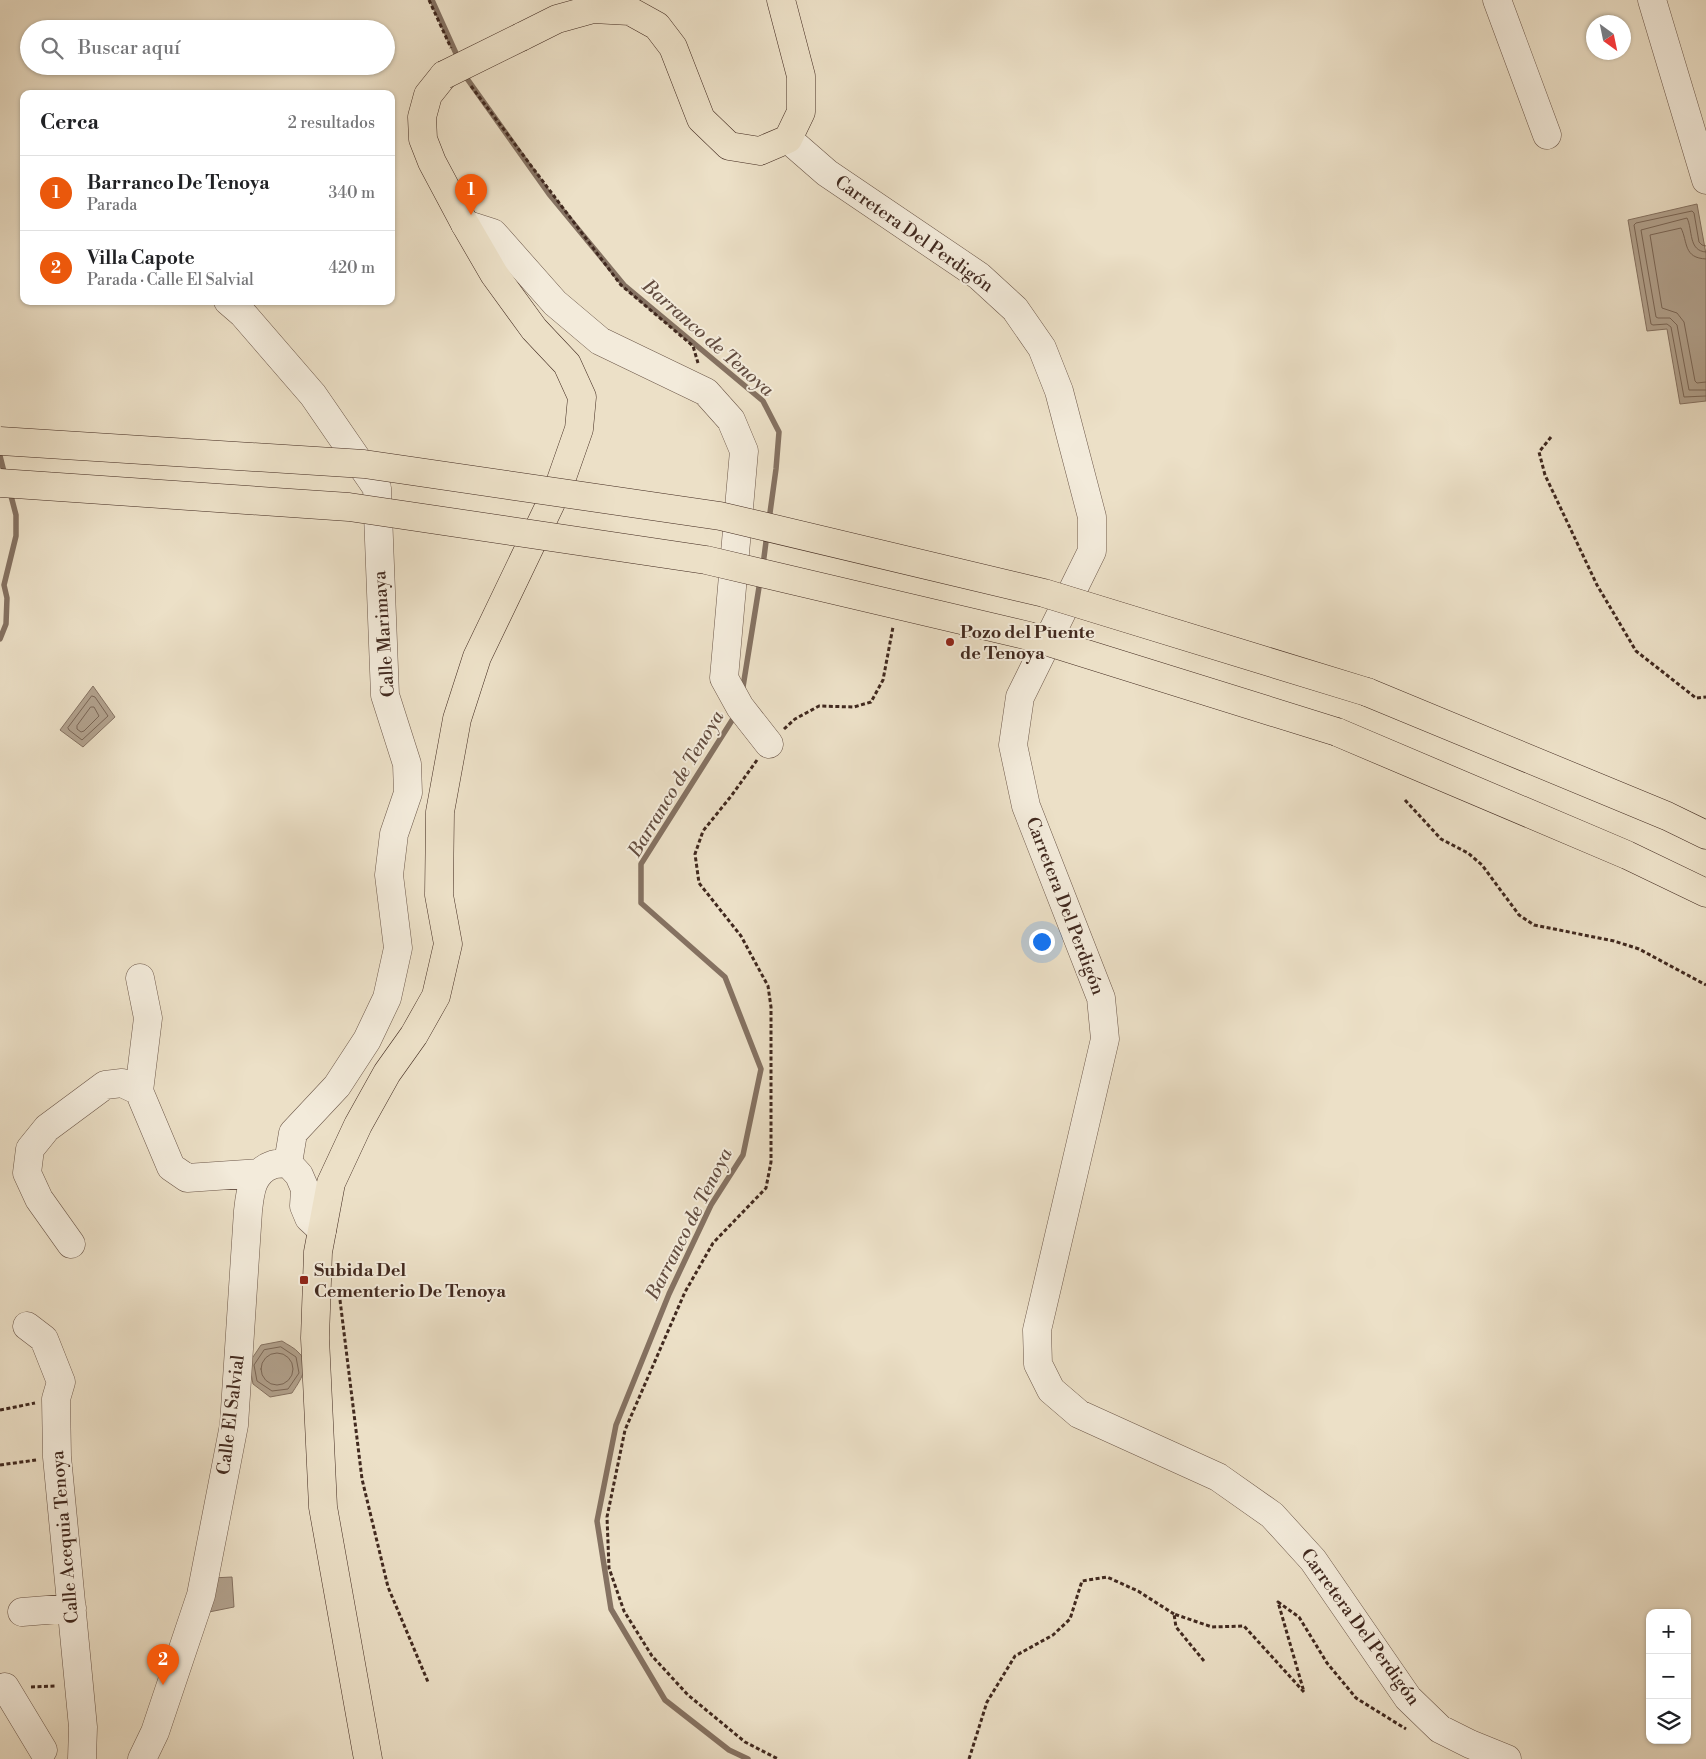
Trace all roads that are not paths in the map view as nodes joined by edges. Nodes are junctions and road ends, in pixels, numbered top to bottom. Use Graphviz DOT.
graph roads {
  1 [pos="782,0"];
  2 [pos="1497,0"];
  3 [pos="1652,0"];
  4 [pos="1547,135"];
  5 [pos="788,139"];
  6 [pos="1706,180"];
  7 [pos="465,224"];
  8 [pos="233,305"];
  9 [pos="0,441"];
  10 [pos="0,483"];
  11 [pos="769,744"];
  12 [pos="1706,834"];
  13 [pos="1706,893"];
  14 [pos="140,978"];
  15 [pos="139,1091"];
  16 [pos="288,1163"];
  17 [pos="259,1173"];
  18 [pos="322,1230"];
  19 [pos="71,1244"];
  20 [pos="27,1326"];
  21 [pos="72,1608"];
  22 [pos="22,1612"];
  23 [pos="5,1687"];
  24 [pos="83,1727"];
  25 [pos="35,1755"];
  26 [pos="82,1759"];
  27 [pos="142,1759"];
  28 [pos="368,1759"];
  29 [pos="1507,1759"];
  1 -- 5 [label="main road"];
  2 -- 4 [label="street"];
  3 -- 6 [label="street"];
  5 -- 7 [label="main road, bridge"];
  5 -- 29 [label="street, Carretera Del Perdigón"];
  7 -- 11 [label="street"];
  7 -- 18 [label="main road"];
  8 -- 16 [label="street, Calle Marimaya"];
  9 -- 12 [label="main road, bridge"];
  10 -- 13 [label="main road, bridge"];
  14 -- 15 [label="street"];
  15 -- 17 [label="street"];
  15 -- 19 [label="street"];
  16 -- 17 [label="street"];
  16 -- 18 [label="street"];
  17 -- 27 [label="street, Calle El Salvial"];
  18 -- 28 [label="main road"];
  20 -- 21 [label="street, Calle Acequia Tenoya"];
  21 -- 22 [label="street"];
  21 -- 24 [label="street, Calle Acequia Tenoya"];
  23 -- 25 [label="street"];
  24 -- 25 [label="street"];
  24 -- 26 [label="street, Calle Acequia Tenoya"];
}
